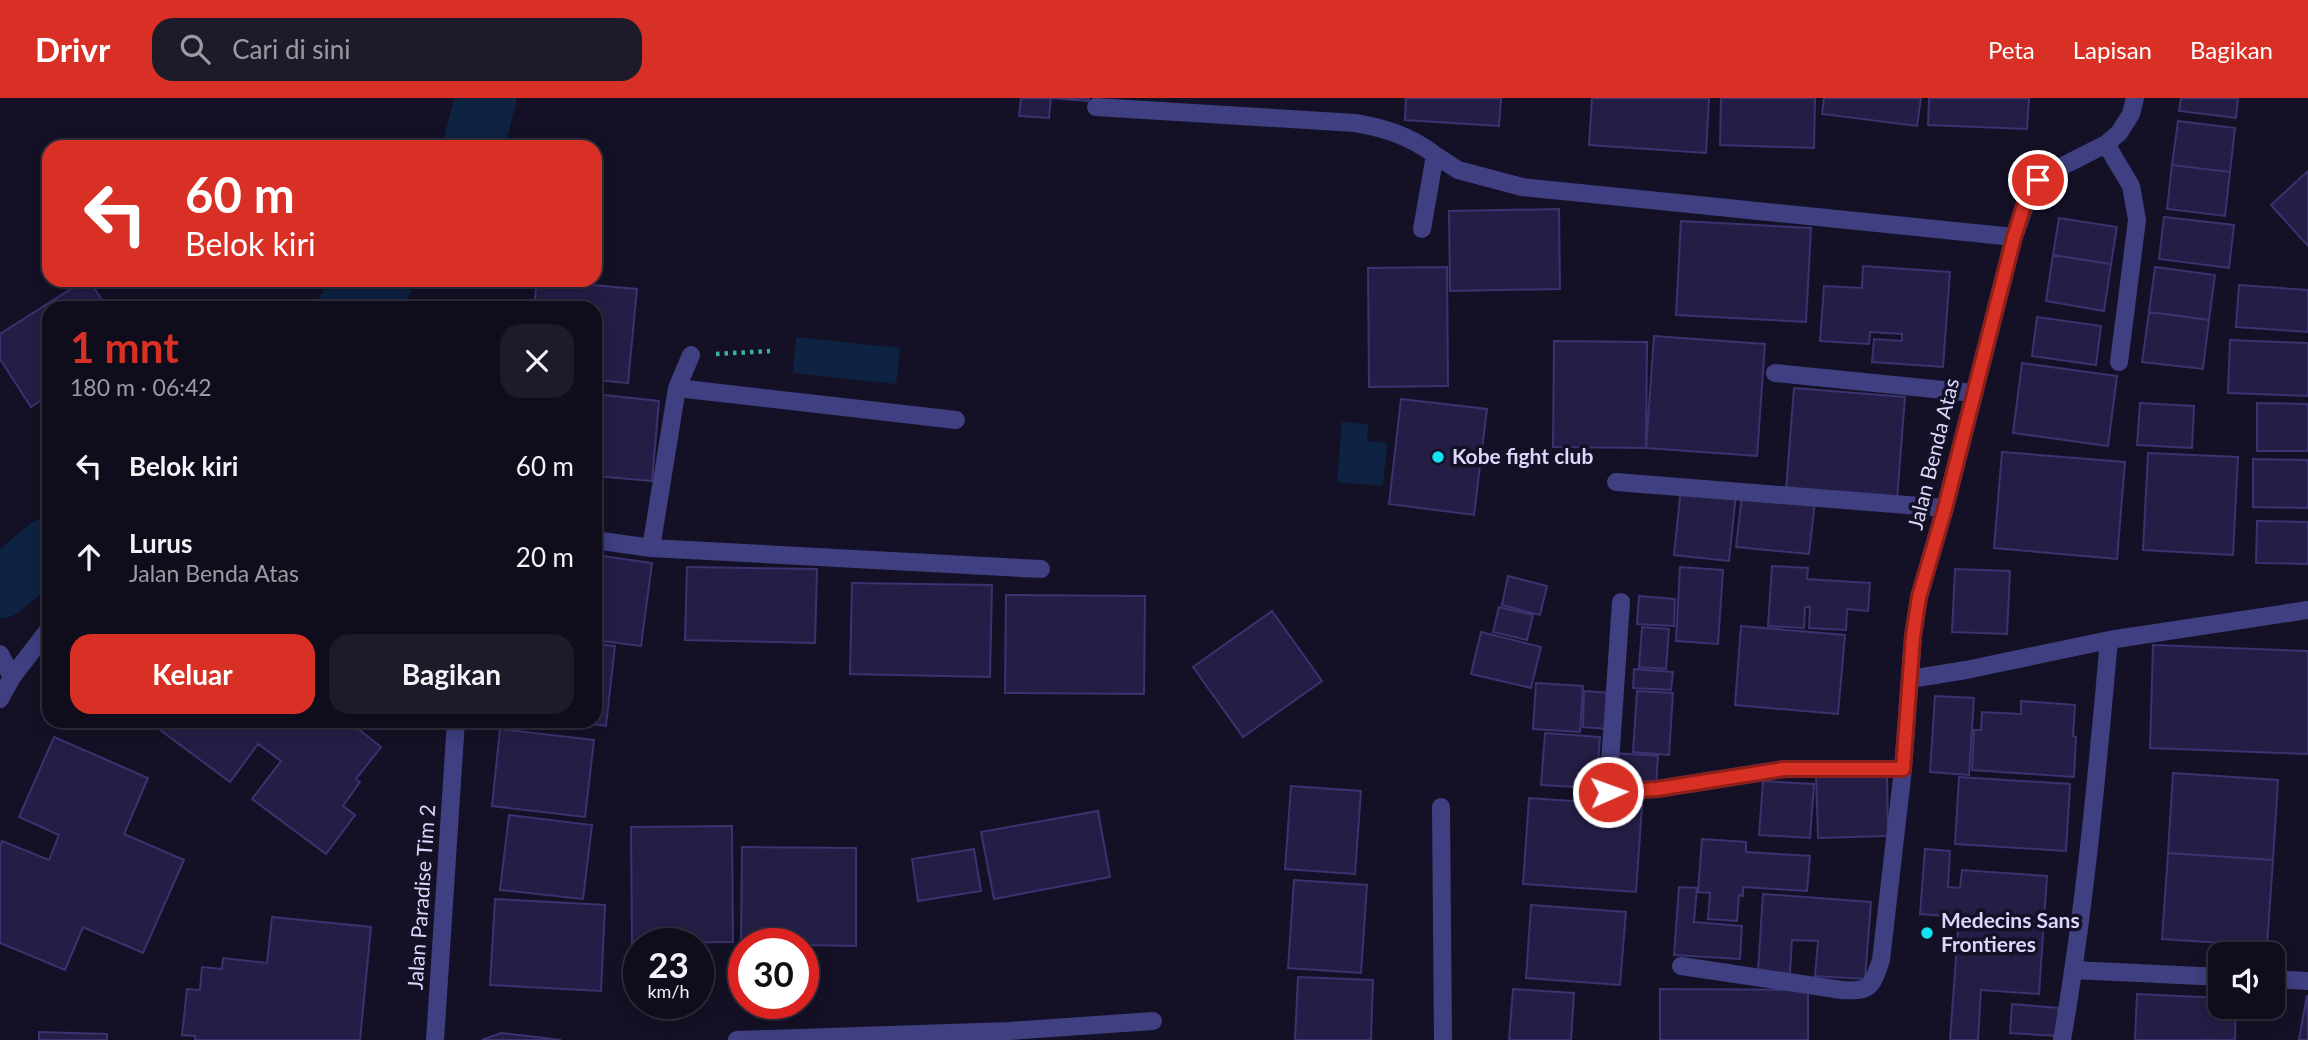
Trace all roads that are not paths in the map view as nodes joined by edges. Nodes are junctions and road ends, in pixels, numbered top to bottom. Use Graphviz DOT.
graph roads {
  1 [pos="2135,98"];
  2 [pos="1096,107"];
  3 [pos="2106,144"];
  4 [pos="1435,155"];
  5 [pos="1422,229"];
  6 [pos="2014,237"];
  7 [pos="691,355"];
  8 [pos="2119,362"];
  9 [pos="1775,373"];
  10 [pos="677,388"];
  11 [pos="1973,393"];
  12 [pos="956,420"];
  13 [pos="1616,482"];
  14 [pos="1945,508"];
  15 [pos="602,541"];
  16 [pos="651,548"];
  17 [pos="1041,569"];
  18 [pos="1621,602"];
  19 [pos="2308,610"];
  20 [pos="42,638"];
  21 [pos="2109,640"];
  22 [pos="0,654"];
  23 [pos="12,677"];
  24 [pos="1910,678"];
  25 [pos="0,699"];
  26 [pos="456,728"];
  27 [pos="1903,769"];
  28 [pos="1441,807"];
  29 [pos="1681,966"];
  30 [pos="2074,970"];
  31 [pos="2208,976"];
  32 [pos="2285,980"];
  33 [pos="2308,981"];
  34 [pos="1153,1021"];
  35 [pos="1009,1036"];
  36 [pos="435,1040"];
  37 [pos="737,1040"];
  38 [pos="1443,1040"];
  39 [pos="2062,1040"];
  1 -- 3 [label="street, Jalan Benda Atas"];
  2 -- 4 [label="street"];
  3 -- 6 [label="street, Jalan Benda Atas"];
  3 -- 8 [label="street"];
  4 -- 5 [label="street"];
  4 -- 6 [label="street"];
  6 -- 11 [label="street, Jalan Benda Atas"];
  7 -- 10 [label="street"];
  9 -- 11 [label="street"];
  10 -- 12 [label="street"];
  10 -- 16 [label="street"];
  11 -- 14 [label="street, Jalan Benda Atas"];
  13 -- 14 [label="street"];
  14 -- 24 [label="street, Jalan Benda Atas"];
  15 -- 16 [label="street"];
  16 -- 17 [label="street"];
  18 -- 27 [label="street"];
  19 -- 21 [label="street"];
  20 -- 23 [label="street"];
  21 -- 24 [label="street"];
  21 -- 30 [label="street"];
  22 -- 23 [label="street"];
  23 -- 25 [label="street"];
  24 -- 27 [label="street, Jalan Benda Atas"];
  26 -- 36 [label="street, Jalan Paradise Tim 2"];
  27 -- 29 [label="street, Jalan Benda Atas"];
  28 -- 38 [label="street"];
  30 -- 31 [label="street"];
  30 -- 39 [label="street"];
  32 -- 33 [label="street"];
  34 -- 35 [label="street"];
  35 -- 37 [label="street"];
}
